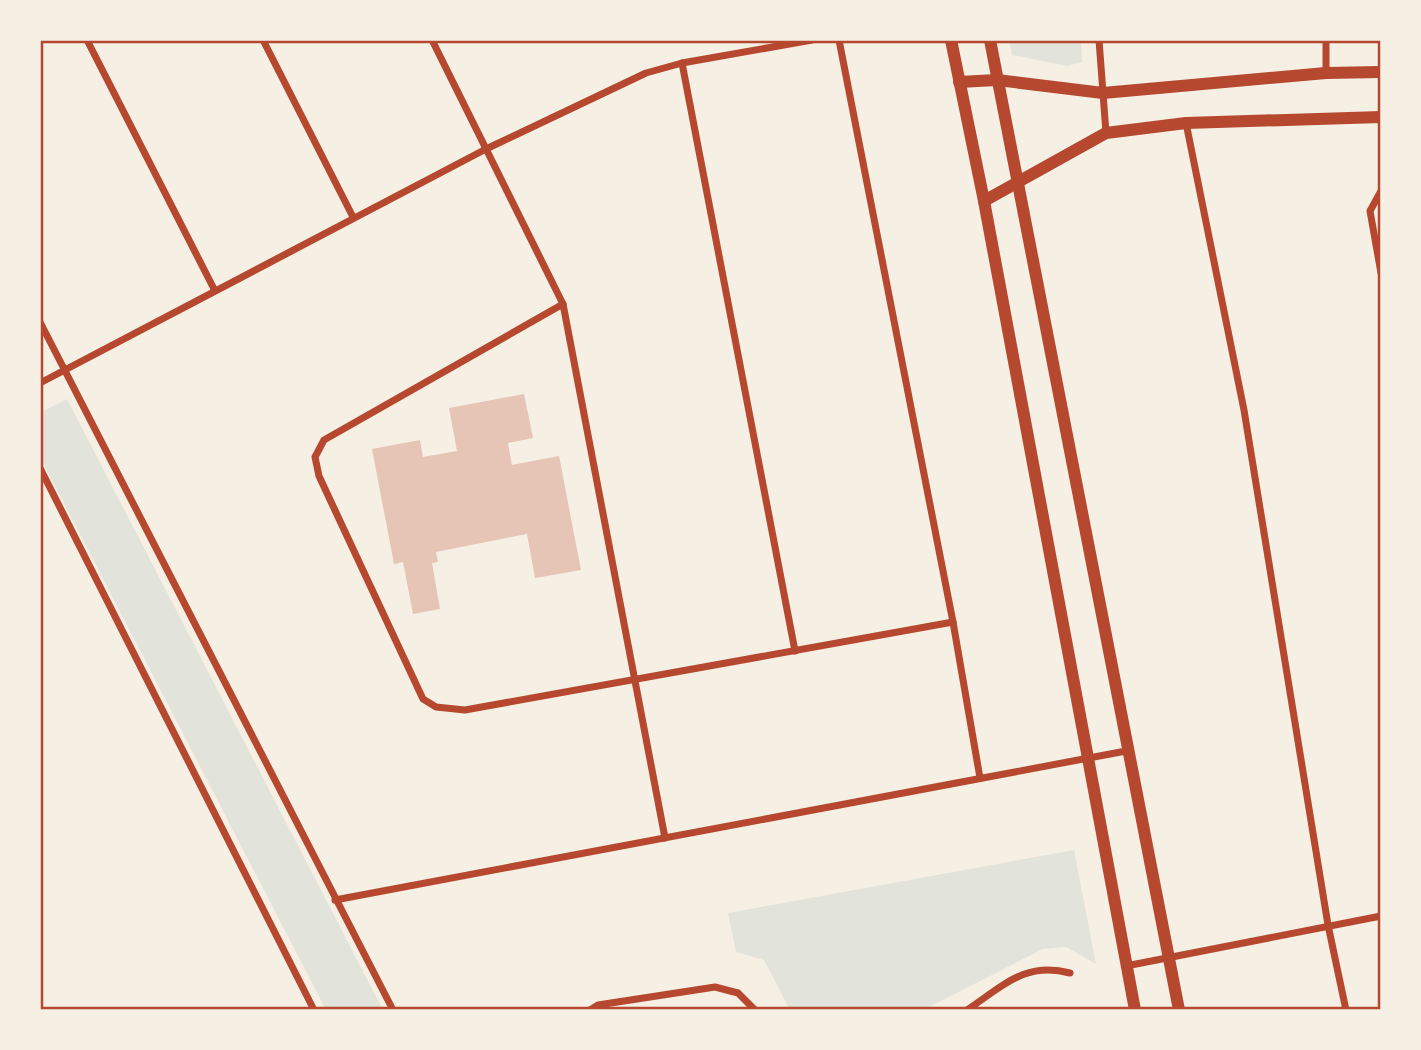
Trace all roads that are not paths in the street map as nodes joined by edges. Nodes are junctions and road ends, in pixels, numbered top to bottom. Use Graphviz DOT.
graph roads {
  1 [pos="87,40"];
  2 [pos="264,40"];
  3 [pos="432,40"];
  4 [pos="812,40"];
  5 [pos="839,40"];
  6 [pos="951,40"];
  7 [pos="990,40"];
  8 [pos="1099,40"];
  9 [pos="1326,40"];
  10 [pos="682,63"];
  11 [pos="1381,72"];
  12 [pos="1326,73"];
  13 [pos="997,80"];
  14 [pos="958,82"];
  15 [pos="1103,93"];
  16 [pos="1381,117"];
  17 [pos="1185,123"];
  18 [pos="1106,133"];
  19 [pos="486,149"];
  20 [pos="1018,184"];
  21 [pos="1381,191"];
  22 [pos="984,201"];
  23 [pos="354,217"];
  24 [pos="1381,273"];
  25 [pos="214,289"];
  26 [pos="563,304"];
  27 [pos="40,322"];
  28 [pos="64,370"];
  29 [pos="40,383"];
  30 [pos="40,468"];
  31 [pos="953,622"];
  32 [pos="795,650"];
  33 [pos="637,678"];
  34 [pos="1126,751"];
  35 [pos="1087,758"];
  36 [pos="979,778"];
  37 [pos="665,838"];
  38 [pos="335,900"];
  39 [pos="1381,916"];
  40 [pos="1328,925"];
  41 [pos="1168,956"];
  42 [pos="1126,966"];
  43 [pos="1070,973"];
  44 [pos="314,1010"];
  45 [pos="393,1010"];
  46 [pos="590,1010"];
  47 [pos="755,1010"];
  48 [pos="967,1010"];
  49 [pos="1135,1010"];
  50 [pos="1179,1010"];
  51 [pos="1346,1010"];
  1 -- 25 [label="street"];
  2 -- 23 [label="street"];
  3 -- 19 [label="street"];
  4 -- 10 [label="street"];
  5 -- 31 [label="street"];
  6 -- 14 [label="street"];
  7 -- 13 [label="street"];
  8 -- 15 [label="street"];
  9 -- 12 [label="street"];
  10 -- 19 [label="street"];
  10 -- 32 [label="street"];
  11 -- 12 [label="street"];
  12 -- 15 [label="street"];
  13 -- 14 [label="street"];
  13 -- 15 [label="street"];
  13 -- 20 [label="street"];
  14 -- 22 [label="street"];
  15 -- 18 [label="street"];
  16 -- 17 [label="street"];
  17 -- 18 [label="street"];
  17 -- 40 [label="street"];
  18 -- 20 [label="street"];
  19 -- 23 [label="street"];
  19 -- 26 [label="street"];
  20 -- 22 [label="street"];
  20 -- 34 [label="street"];
  21 -- 24 [label="street"];
  22 -- 35 [label="street"];
  23 -- 25 [label="street"];
  25 -- 28 [label="street"];
  26 -- 33 [label="street"];
  26 -- 33 [label="street"];
  27 -- 28 [label="street"];
  28 -- 29 [label="street"];
  28 -- 38 [label="street"];
  30 -- 44 [label="street"];
  31 -- 32 [label="street"];
  31 -- 36 [label="street"];
  32 -- 33 [label="street"];
  33 -- 37 [label="street"];
  34 -- 35 [label="street"];
  34 -- 41 [label="street"];
  35 -- 36 [label="street"];
  35 -- 42 [label="street"];
  36 -- 37 [label="street"];
  37 -- 38 [label="street"];
  38 -- 45 [label="street"];
  39 -- 40 [label="street"];
  40 -- 41 [label="street"];
  40 -- 51 [label="street"];
  41 -- 42 [label="street"];
  41 -- 50 [label="street"];
  42 -- 49 [label="street"];
  43 -- 48 [label="street"];
  46 -- 47 [label="street"];
}
